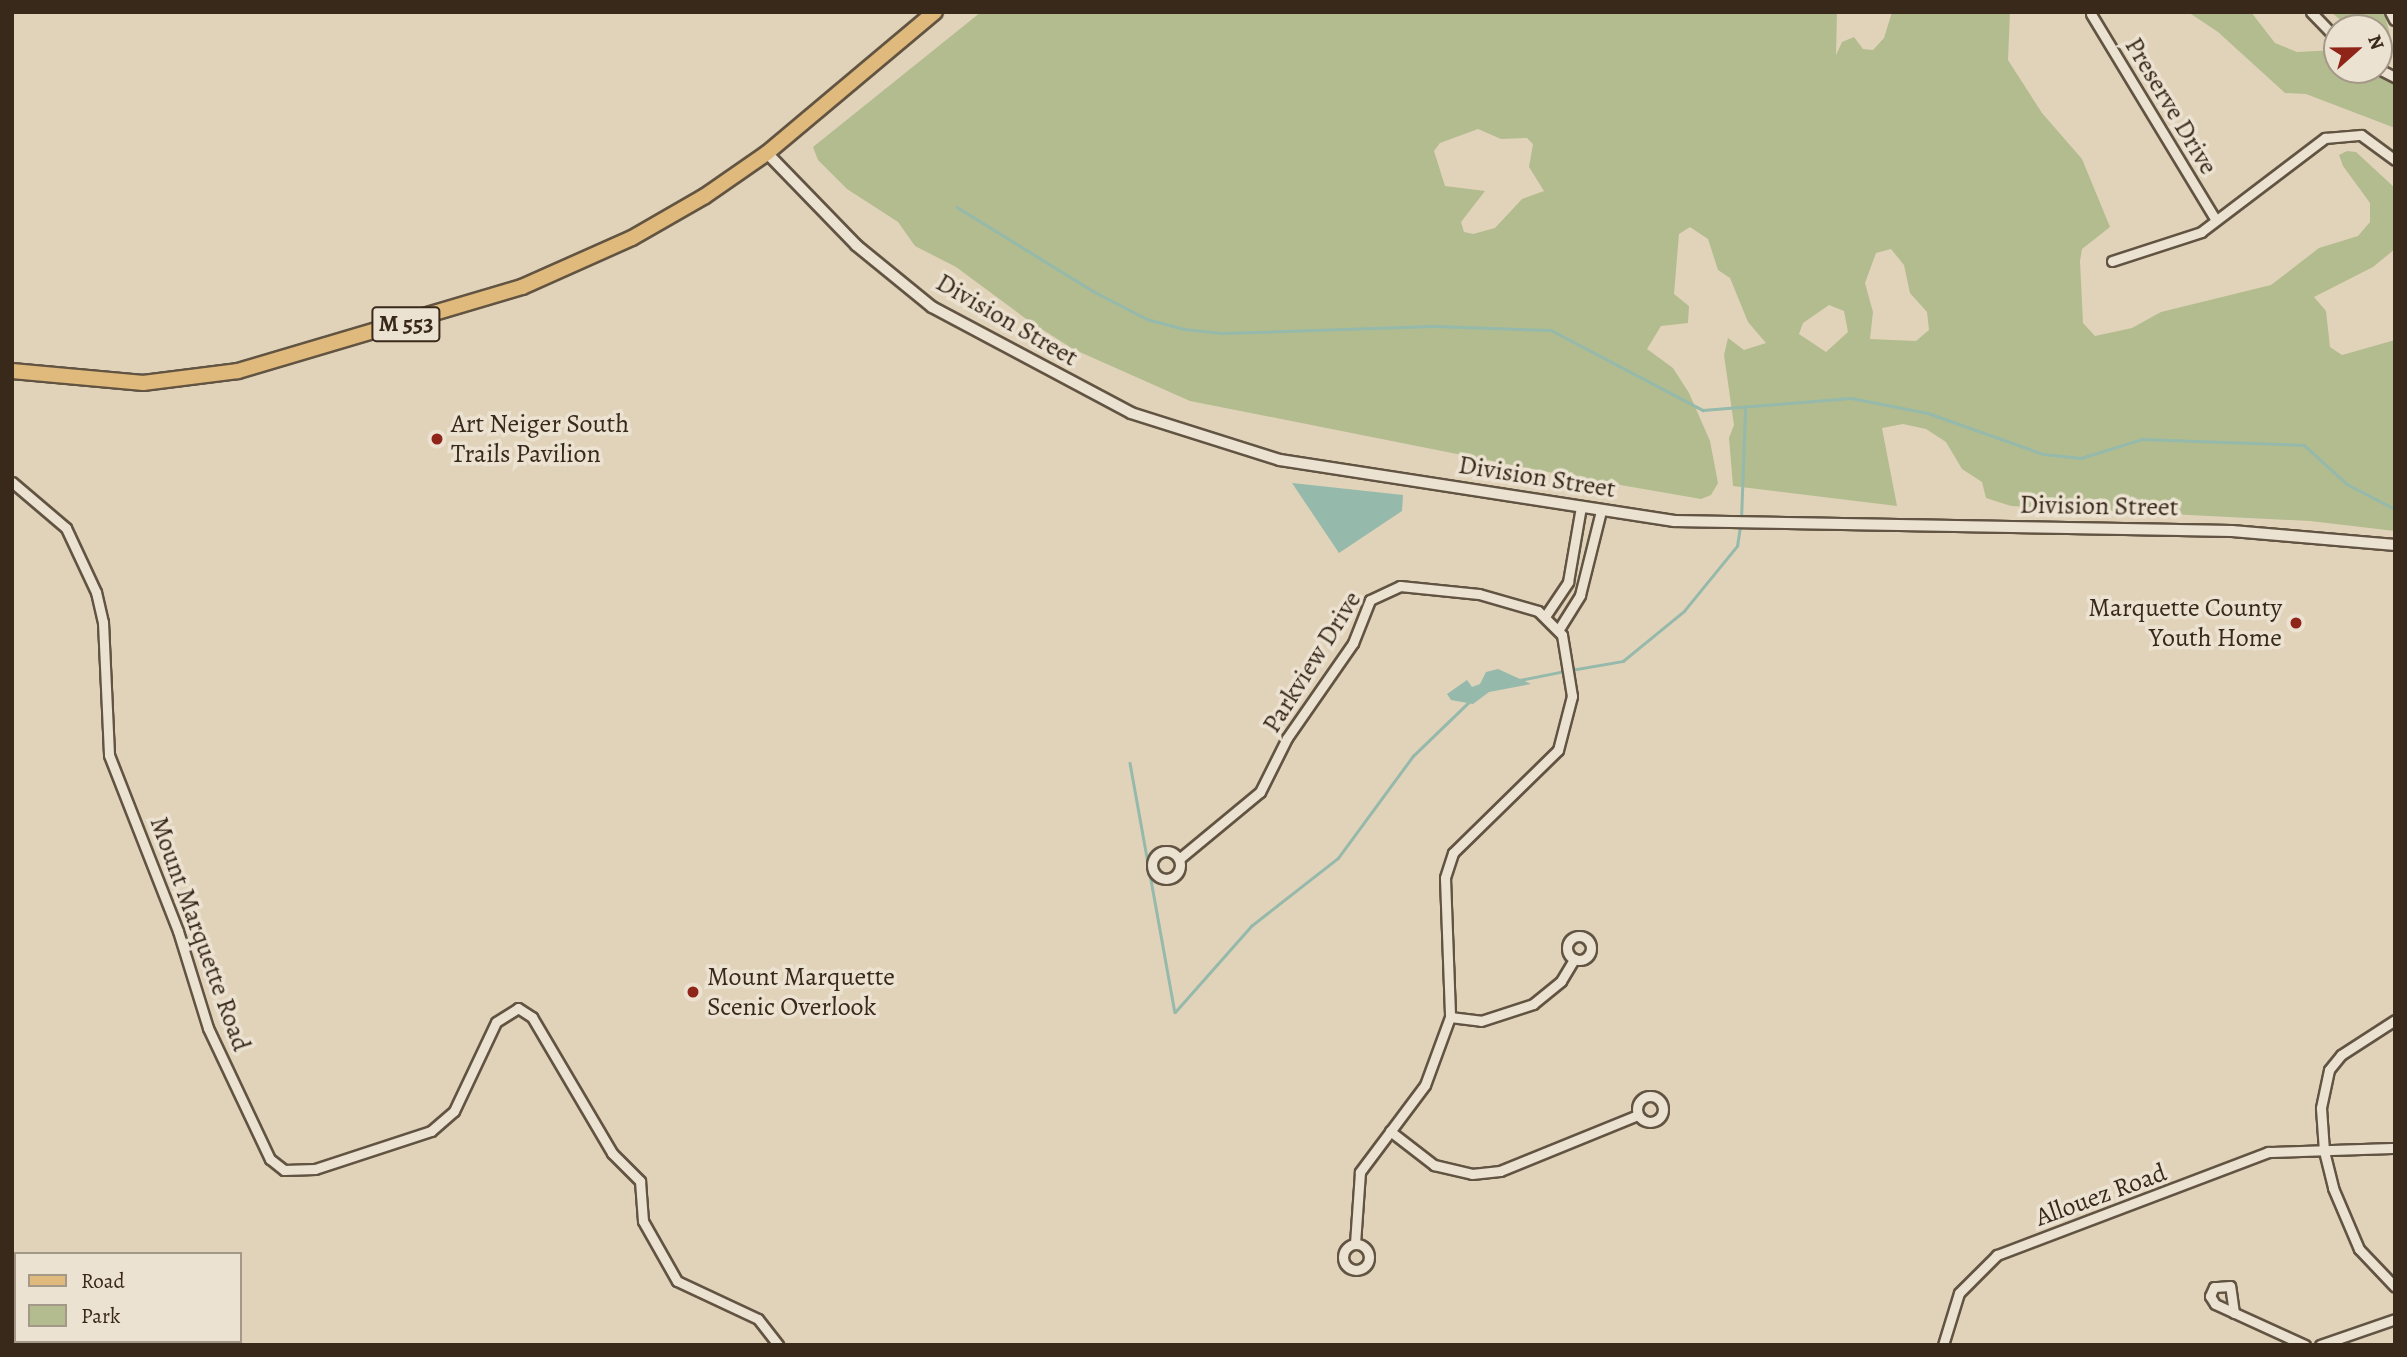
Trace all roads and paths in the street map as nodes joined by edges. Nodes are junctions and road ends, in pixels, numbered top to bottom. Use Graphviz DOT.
graph roads {
  1 [pos="935,12"];
  2 [pos="2391,12"];
  3 [pos="2091,14"];
  4 [pos="2395,20"];
  5 [pos="767,153"];
  6 [pos="2395,160"];
  7 [pos="2215,219"];
  8 [pos="2112,261"];
  9 [pos="12,371"];
  10 [pos="12,482"];
  11 [pos="1581,507"];
  12 [pos="1601,511"];
  13 [pos="2395,545"];
  14 [pos="1546,615"];
  15 [pos="1559,629"];
  16 [pos="1179,859"];
  17 [pos="1574,959"];
  18 [pos="1450,1017"];
  19 [pos="2395,1020"];
  20 [pos="1638,1115"];
  21 [pos="1390,1131"];
  22 [pos="2395,1148"];
  23 [pos="2323,1151"];
  24 [pos="1355,1244"];
  25 [pos="2395,1287"];
  26 [pos="2234,1313"];
  27 [pos="2395,1319"];
  28 [pos="778,1345"];
  29 [pos="1943,1345"];
  30 [pos="2305,1345"];
  31 [pos="2320,1345"];
  1 -- 5 [label="main road, M 553"];
  2 -- 4 [label="street"];
  3 -- 7 [label="street, Preserve Drive"];
  5 -- 9 [label="main road, M 553"];
  5 -- 11 [label="street, Division Street"];
  6 -- 7 [label="street"];
  7 -- 8 [label="street"];
  10 -- 28 [label="street, Mount Marquette Road"];
  11 -- 12 [label="street, Division Street"];
  11 -- 14 [label="street"];
  12 -- 13 [label="street, Division Street"];
  12 -- 15 [label="street"];
  14 -- 15 [label="street, Parkview Drive"];
  14 -- 16 [label="street, Parkview Drive"];
  15 -- 18 [label="street"];
  17 -- 18 [label="street"];
  18 -- 21 [label="street"];
  19 -- 23 [label="street"];
  20 -- 21 [label="street"];
  21 -- 24 [label="street"];
  22 -- 23 [label="street, Allouez Road"];
  23 -- 25 [label="street"];
  23 -- 29 [label="street, Allouez Road"];
  26 -- 30 [label="street"];
  27 -- 31 [label="street"];
}
